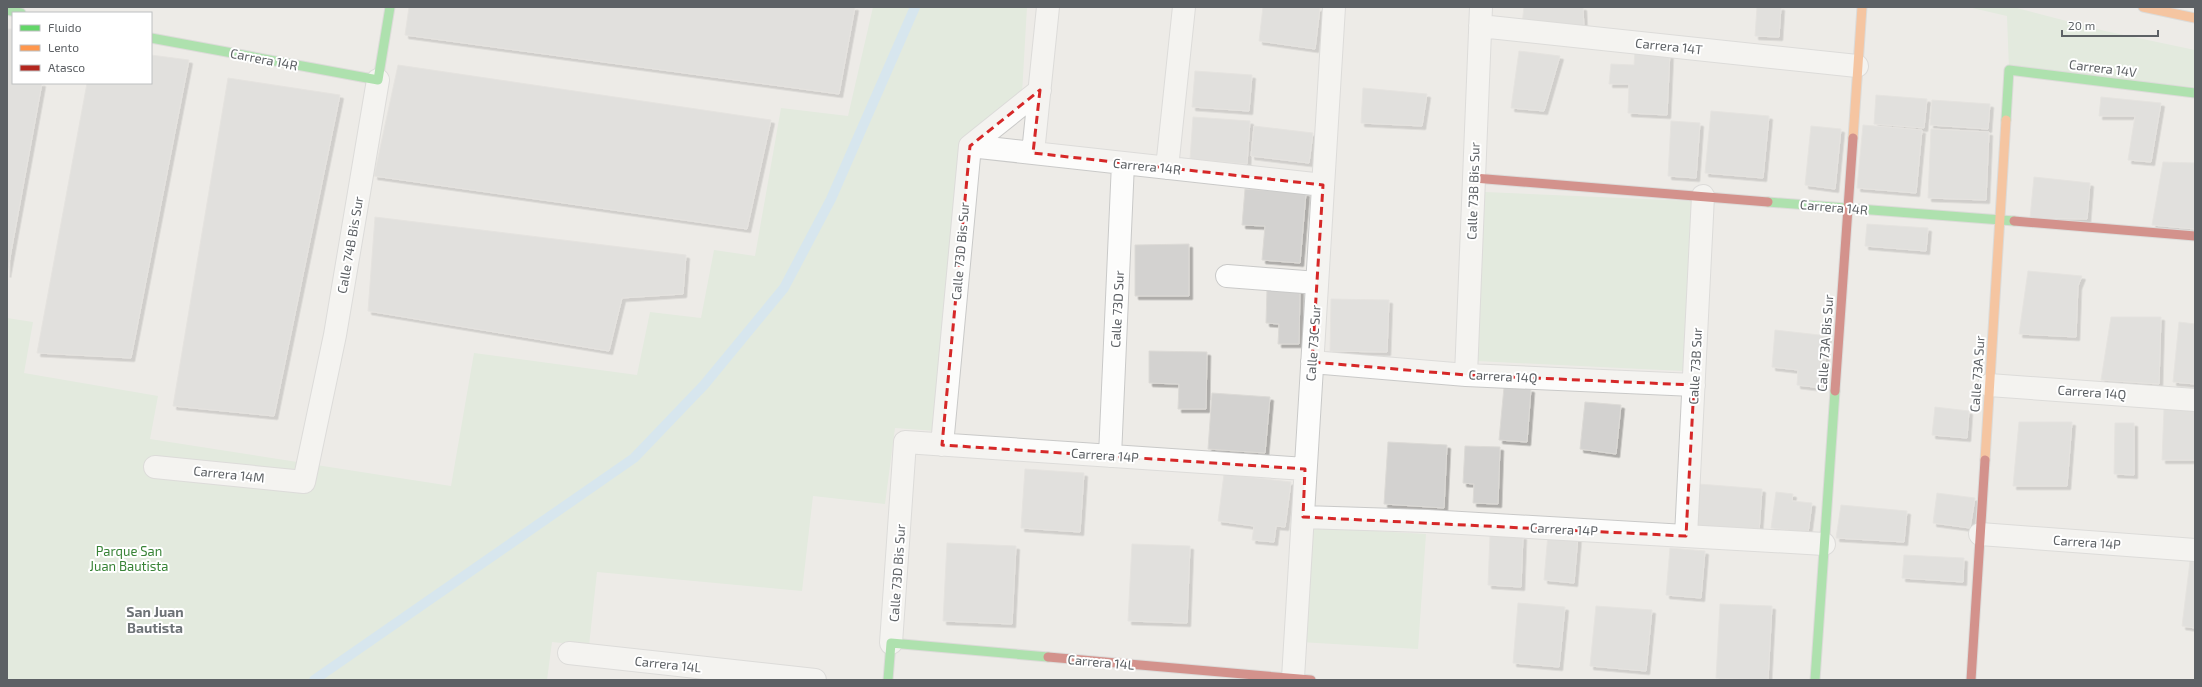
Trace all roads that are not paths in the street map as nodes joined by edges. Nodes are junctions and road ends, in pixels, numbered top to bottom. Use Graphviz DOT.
graph roads {
  1 [pos="390,7"];
  2 [pos="1048,7"];
  3 [pos="1184,7"];
  4 [pos="1334,7"];
  5 [pos="1862,7"];
  6 [pos="2143,7"];
  7 [pos="1481,16"];
  8 [pos="2195,18"];
  9 [pos="152,38"];
  10 [pos="1857,66"];
  11 [pos="2009,70"];
  12 [pos="378,80"];
  13 [pos="1040,90"];
  14 [pos="2195,93"];
  15 [pos="970,146"];
  16 [pos="1033,153"];
  17 [pos="1123,163"];
  18 [pos="1167,168"];
  19 [pos="1474,178"];
  20 [pos="1323,185"];
  21 [pos="1703,196"];
  22 [pos="1848,208"];
  23 [pos="1999,220"];
  24 [pos="2195,236"];
  25 [pos="1227,276"];
  26 [pos="1317,283"];
  27 [pos="1312,362"];
  28 [pos="1466,375"];
  29 [pos="1694,385"];
  30 [pos="1989,385"];
  31 [pos="2195,400"];
  32 [pos="905,442"];
  33 [pos="942,445"];
  34 [pos="1110,456"];
  35 [pos="155,466"];
  36 [pos="1305,469"];
  37 [pos="304,482"];
  38 [pos="1303,516"];
  39 [pos="1980,534"];
  40 [pos="1686,536"];
  41 [pos="1824,544"];
  42 [pos="2195,550"];
  43 [pos="892,644"];
  44 [pos="569,653"];
  45 [pos="1302,679"];
  46 [pos="815,680"];
  47 [pos="888,680"];
  48 [pos="1815,680"];
  49 [pos="1971,680"];
  1 -- 12 [label="main road, Calle 74B Bis Sur"];
  2 -- 13 [label="street"];
  3 -- 18 [label="street"];
  4 -- 20 [label="street, Calle 73C Sur"];
  5 -- 10 [label="main road, Calle 73A Bis Sur"];
  6 -- 8 [label="main road"];
  7 -- 10 [label="street, Carrera 14T"];
  7 -- 19 [label="street, Calle 73B Bis Sur"];
  9 -- 12 [label="main road, Carrera 14R"];
  10 -- 22 [label="main road, Calle 73A Bis Sur"];
  11 -- 14 [label="main road, Carrera 14V"];
  11 -- 23 [label="main road, Calle 73A Sur"];
  12 -- 37 [label="street, Calle 74B Bis Sur"];
  13 -- 15 [label="street"];
  13 -- 16 [label="street"];
  15 -- 16 [label="street, Carrera 14R"];
  15 -- 33 [label="street, Calle 73D Bis Sur"];
  16 -- 17 [label="street, Carrera 14R"];
  17 -- 18 [label="street, Carrera 14R"];
  17 -- 34 [label="street, Calle 73D Sur"];
  18 -- 20 [label="street, Carrera 14R"];
  19 -- 21 [label="main road, Carrera 14R"];
  19 -- 28 [label="street, Calle 73B Bis Sur"];
  20 -- 26 [label="street, Calle 73C Sur"];
  21 -- 22 [label="main road, Carrera 14R"];
  21 -- 29 [label="street, Calle 73B Sur"];
  22 -- 23 [label="main road, Carrera 14R"];
  22 -- 41 [label="main road, Calle 73A Bis Sur"];
  23 -- 24 [label="main road, Carrera 14R"];
  23 -- 30 [label="main road, Calle 73A Sur"];
  25 -- 26 [label="street"];
  26 -- 27 [label="street, Calle 73C Sur"];
  27 -- 28 [label="street, Carrera 14Q"];
  27 -- 36 [label="street, Calle 73C Sur"];
  28 -- 29 [label="street, Carrera 14Q"];
  29 -- 40 [label="street, Calle 73B Sur"];
  30 -- 31 [label="street, Carrera 14Q"];
  30 -- 39 [label="main road, Calle 73A Sur"];
  32 -- 33 [label="street, Carrera 14P"];
  32 -- 43 [label="street, Calle 73D Bis Sur"];
  33 -- 34 [label="street, Carrera 14P"];
  34 -- 36 [label="street, Carrera 14P"];
  35 -- 37 [label="street, Carrera 14M"];
  36 -- 38 [label="street, Calle 73C Sur"];
  38 -- 40 [label="street, Carrera 14P"];
  38 -- 45 [label="street, Calle 73C Sur"];
  39 -- 42 [label="street, Carrera 14P"];
  39 -- 49 [label="main road, Calle 73A Sur"];
  40 -- 41 [label="street, Carrera 14P"];
  41 -- 48 [label="main road, Calle 73A Bis Sur"];
  43 -- 45 [label="main road, Carrera 14L"];
  43 -- 47 [label="main road, Calle 73D Bis Sur"];
  44 -- 46 [label="street, Carrera 14L"];
}
